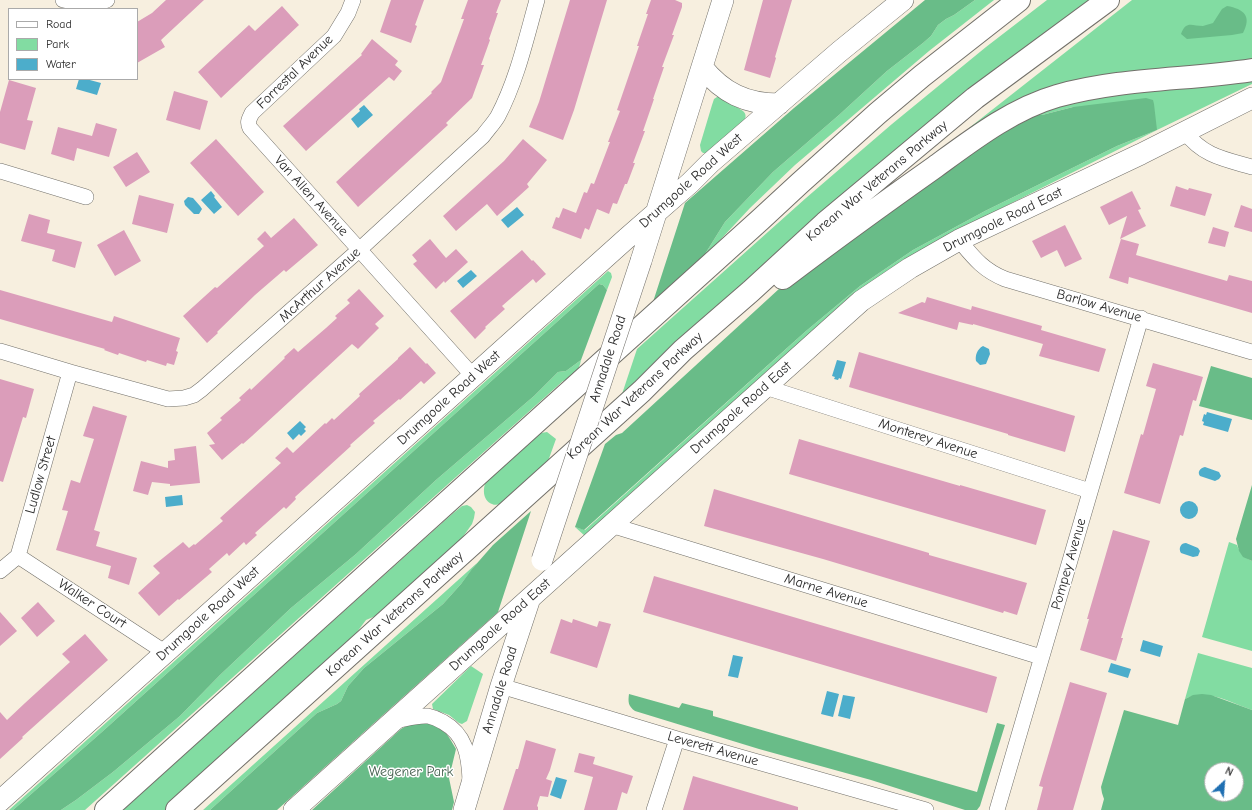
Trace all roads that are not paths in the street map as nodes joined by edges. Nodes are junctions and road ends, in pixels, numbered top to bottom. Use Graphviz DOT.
graph roads {
  1 [pos="63,0"];
  2 [pos="108,0"];
  3 [pos="353,0"];
  4 [pos="537,0"];
  5 [pos="723,0"];
  6 [pos="903,0"];
  7 [pos="1019,0"];
  8 [pos="1031,0"];
  9 [pos="1108,0"];
  10 [pos="966,41"];
  11 [pos="702,67"];
  12 [pos="1252,70"];
  13 [pos="1252,98"];
  14 [pos="779,104"];
  15 [pos="248,122"];
  16 [pos="1185,132"];
  17 [pos="1252,167"];
  18 [pos="0,171"];
  19 [pos="86,197"];
  20 [pos="657,212"];
  21 [pos="959,240"];
  22 [pos="359,250"];
  23 [pos="1141,318"];
  24 [pos="0,352"];
  25 [pos="1252,352"];
  26 [pos="70,372"];
  27 [pos="473,376"];
  28 [pos="765,387"];
  29 [pos="642,391"];
  30 [pos="1090,491"];
  31 [pos="611,525"];
  32 [pos="18,556"];
  33 [pos="0,571"];
  34 [pos="530,598"];
  35 [pos="166,653"];
  36 [pos="1041,657"];
  37 [pos="501,686"];
  38 [pos="392,722"];
  39 [pos="677,738"];
  40 [pos="471,788"];
  41 [pos="0,801"];
  42 [pos="106,810"];
  43 [pos="177,810"];
  44 [pos="294,810"];
  45 [pos="464,810"];
  46 [pos="654,810"];
  47 [pos="926,810"];
  48 [pos="997,810"];
  1 -- 2 [label="street"];
  3 -- 15 [label="street, Forrestal Avenue"];
  4 -- 22 [label="street, McArthur Avenue"];
  5 -- 11 [label="main road, Annadale Road"];
  6 -- 14 [label="main road, Drumgoole Road West"];
  7 -- 10 [label="highway"];
  8 -- 10 [label="highway"];
  9 -- 29 [label="highway, Korean War Veterans Parkway"];
  10 -- 42 [label="highway"];
  11 -- 14 [label="main road"];
  11 -- 20 [label="main road, Annadale Road"];
  12 -- 29 [label="highway"];
  13 -- 16 [label="main road, Drumgoole Road East"];
  14 -- 20 [label="main road, Drumgoole Road West"];
  15 -- 22 [label="street, Van Allen Avenue"];
  16 -- 17 [label="street"];
  16 -- 21 [label="main road, Drumgoole Road East"];
  18 -- 19 [label="street"];
  20 -- 27 [label="main road, Drumgoole Road West"];
  20 -- 34 [label="main road, Annadale Road, bridge"];
  21 -- 23 [label="street, Barlow Avenue"];
  21 -- 28 [label="main road, Drumgoole Road East"];
  22 -- 26 [label="street, McArthur Avenue"];
  22 -- 27 [label="street, Van Allen Avenue"];
  23 -- 25 [label="street, Barlow Avenue"];
  23 -- 30 [label="street, Pompey Avenue"];
  24 -- 26 [label="street, McArthur Avenue"];
  26 -- 32 [label="street, Ludlow Street"];
  27 -- 35 [label="main road, Drumgoole Road West"];
  28 -- 30 [label="street, Monterey Avenue"];
  28 -- 31 [label="main road, Drumgoole Road East"];
  29 -- 43 [label="highway, Korean War Veterans Parkway"];
  30 -- 36 [label="street, Pompey Avenue"];
  31 -- 34 [label="main road, Drumgoole Road East"];
  31 -- 36 [label="street, Marne Avenue"];
  32 -- 33 [label="street"];
  32 -- 35 [label="street, Walker Court"];
  34 -- 37 [label="main road, Annadale Road"];
  34 -- 38 [label="main road, Drumgoole Road East"];
  35 -- 41 [label="main road, Drumgoole Road West"];
  36 -- 48 [label="street, Pompey Avenue"];
  37 -- 39 [label="street, Leverett Avenue"];
  37 -- 40 [label="main road, Annadale Road"];
  38 -- 40 [label="street"];
  38 -- 44 [label="main road, Drumgoole Road East"];
  39 -- 46 [label="street"];
  39 -- 47 [label="street, Leverett Avenue"];
  40 -- 45 [label="main road, Annadale Road"];
}
